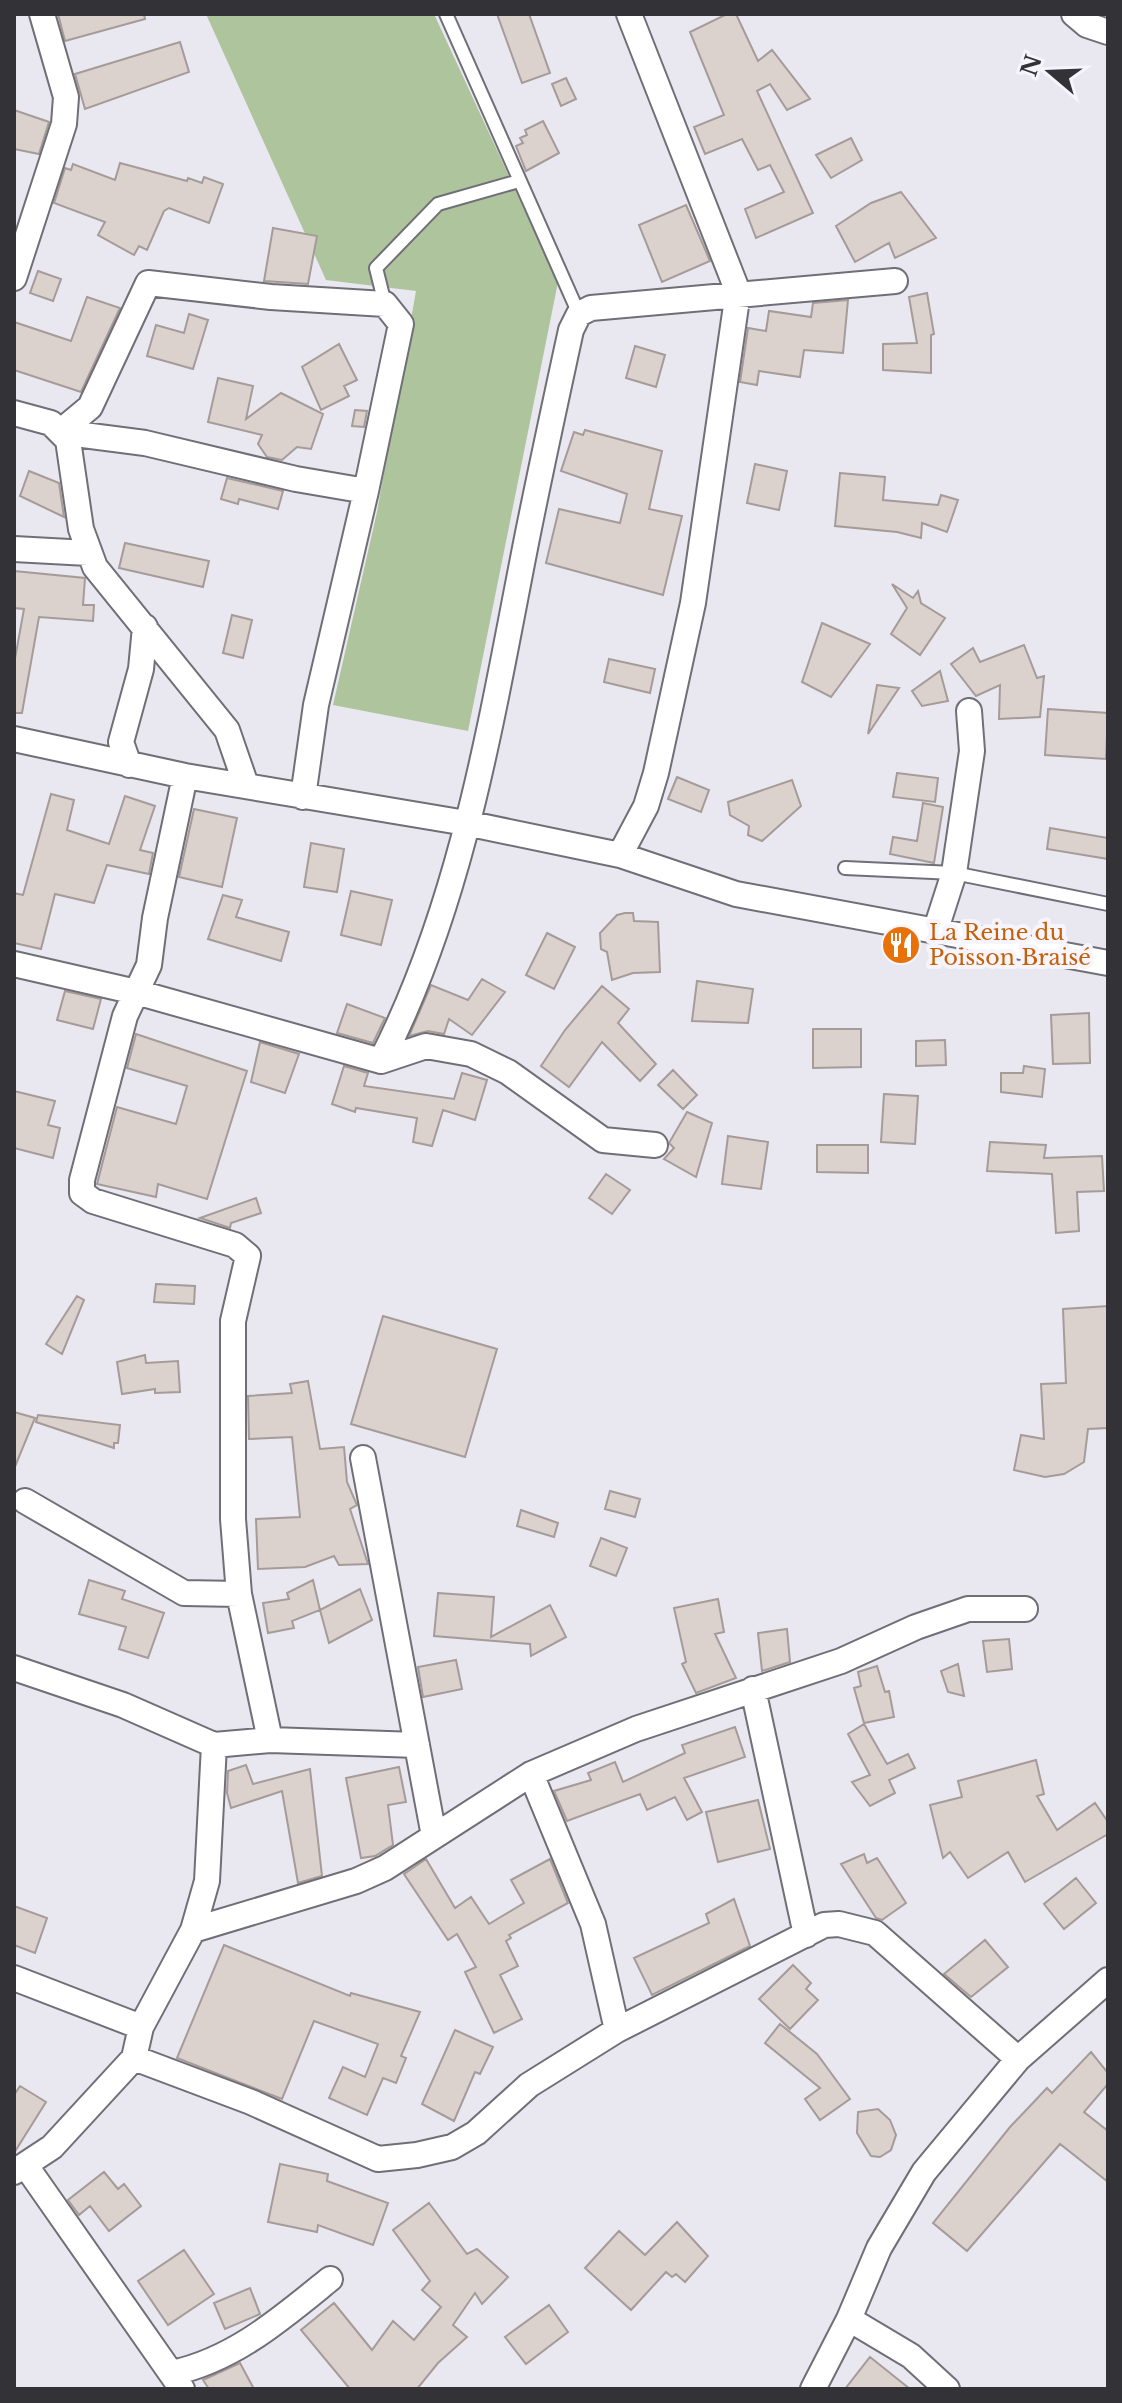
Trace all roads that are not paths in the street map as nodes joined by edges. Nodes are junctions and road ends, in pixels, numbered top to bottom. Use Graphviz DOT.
graph roads {
  1 [pos="42,14"];
  2 [pos="446,14"];
  3 [pos="629,14"];
  4 [pos="1074,14"];
  5 [pos="1108,32"];
  6 [pos="519,181"];
  7 [pos="14,278"];
  8 [pos="895,281"];
  9 [pos="738,292"];
  10 [pos="385,304"];
  11 [pos="579,314"];
  12 [pos="14,413"];
  13 [pos="60,432"];
  14 [pos="366,491"];
  15 [pos="14,549"];
  16 [pos="88,553"];
  17 [pos="145,627"];
  18 [pos="969,711"];
  19 [pos="14,739"];
  20 [pos="129,765"];
  21 [pos="185,776"];
  22 [pos="246,785"];
  23 [pos="303,797"];
  24 [pos="466,823"];
  25 [pos="620,855"];
  26 [pos="845,868"];
  27 [pos="954,873"];
  28 [pos="1108,904"];
  29 [pos="935,932"];
  30 [pos="1108,963"];
  31 [pos="14,964"];
  32 [pos="136,992"];
  33 [pos="381,1061"];
  34 [pos="655,1145"];
  35 [pos="363,1458"];
  36 [pos="25,1501"];
  37 [pos="239,1594"];
  38 [pos="1025,1609"];
  39 [pos="14,1668"];
  40 [pos="753,1689"];
  41 [pos="270,1740"];
  42 [pos="214,1745"];
  43 [pos="417,1745"];
  44 [pos="531,1774"];
  45 [pos="434,1836"];
  46 [pos="193,1930"];
  47 [pos="806,1935"];
  48 [pos="14,1978"];
  49 [pos="1108,1980"];
  50 [pos="141,2027"];
  51 [pos="617,2030"];
  52 [pos="134,2058"];
  53 [pos="1018,2059"];
  54 [pos="20,2169"];
  55 [pos="330,2279"];
  56 [pos="849,2319"];
  57 [pos="177,2381"];
  58 [pos="813,2389"];
  59 [pos="947,2389"];
  1 -- 7 [label="street"];
  2 -- 6 [label="lane"];
  3 -- 9 [label="street"];
  4 -- 5 [label="street"];
  6 -- 10 [label="lane"];
  6 -- 11 [label="lane"];
  8 -- 9 [label="street"];
  9 -- 11 [label="street"];
  9 -- 25 [label="street"];
  10 -- 13 [label="street"];
  10 -- 14 [label="street"];
  11 -- 24 [label="street"];
  12 -- 13 [label="street"];
  13 -- 14 [label="street"];
  13 -- 16 [label="street"];
  14 -- 23 [label="street"];
  15 -- 16 [label="street"];
  16 -- 17 [label="street"];
  17 -- 20 [label="street"];
  17 -- 22 [label="street"];
  18 -- 27 [label="street"];
  19 -- 20 [label="street"];
  20 -- 21 [label="street"];
  21 -- 22 [label="street"];
  21 -- 32 [label="street"];
  22 -- 23 [label="street"];
  23 -- 24 [label="street"];
  24 -- 25 [label="street"];
  24 -- 33 [label="street"];
  25 -- 29 [label="street"];
  26 -- 27 [label="lane"];
  27 -- 28 [label="lane"];
  27 -- 29 [label="street"];
  29 -- 30 [label="street"];
  31 -- 32 [label="street"];
  32 -- 33 [label="street"];
  32 -- 37 [label="street"];
  33 -- 34 [label="street"];
  35 -- 43 [label="street"];
  36 -- 37 [label="street"];
  37 -- 41 [label="street"];
  38 -- 40 [label="street"];
  39 -- 42 [label="street"];
  40 -- 44 [label="street"];
  40 -- 47 [label="street"];
  41 -- 42 [label="street"];
  41 -- 43 [label="street"];
  42 -- 46 [label="street"];
  43 -- 45 [label="street"];
  44 -- 45 [label="street"];
  44 -- 51 [label="street"];
  45 -- 46 [label="street"];
  46 -- 50 [label="street"];
  47 -- 51 [label="street"];
  47 -- 53 [label="street"];
  48 -- 50 [label="street"];
  49 -- 53 [label="street"];
  50 -- 52 [label="street"];
  51 -- 52 [label="street"];
  52 -- 54 [label="street"];
  53 -- 56 [label="street"];
  54 -- 57 [label="street"];
  55 -- 57 [label="street"];
  56 -- 58 [label="street"];
  56 -- 59 [label="street"];
}
